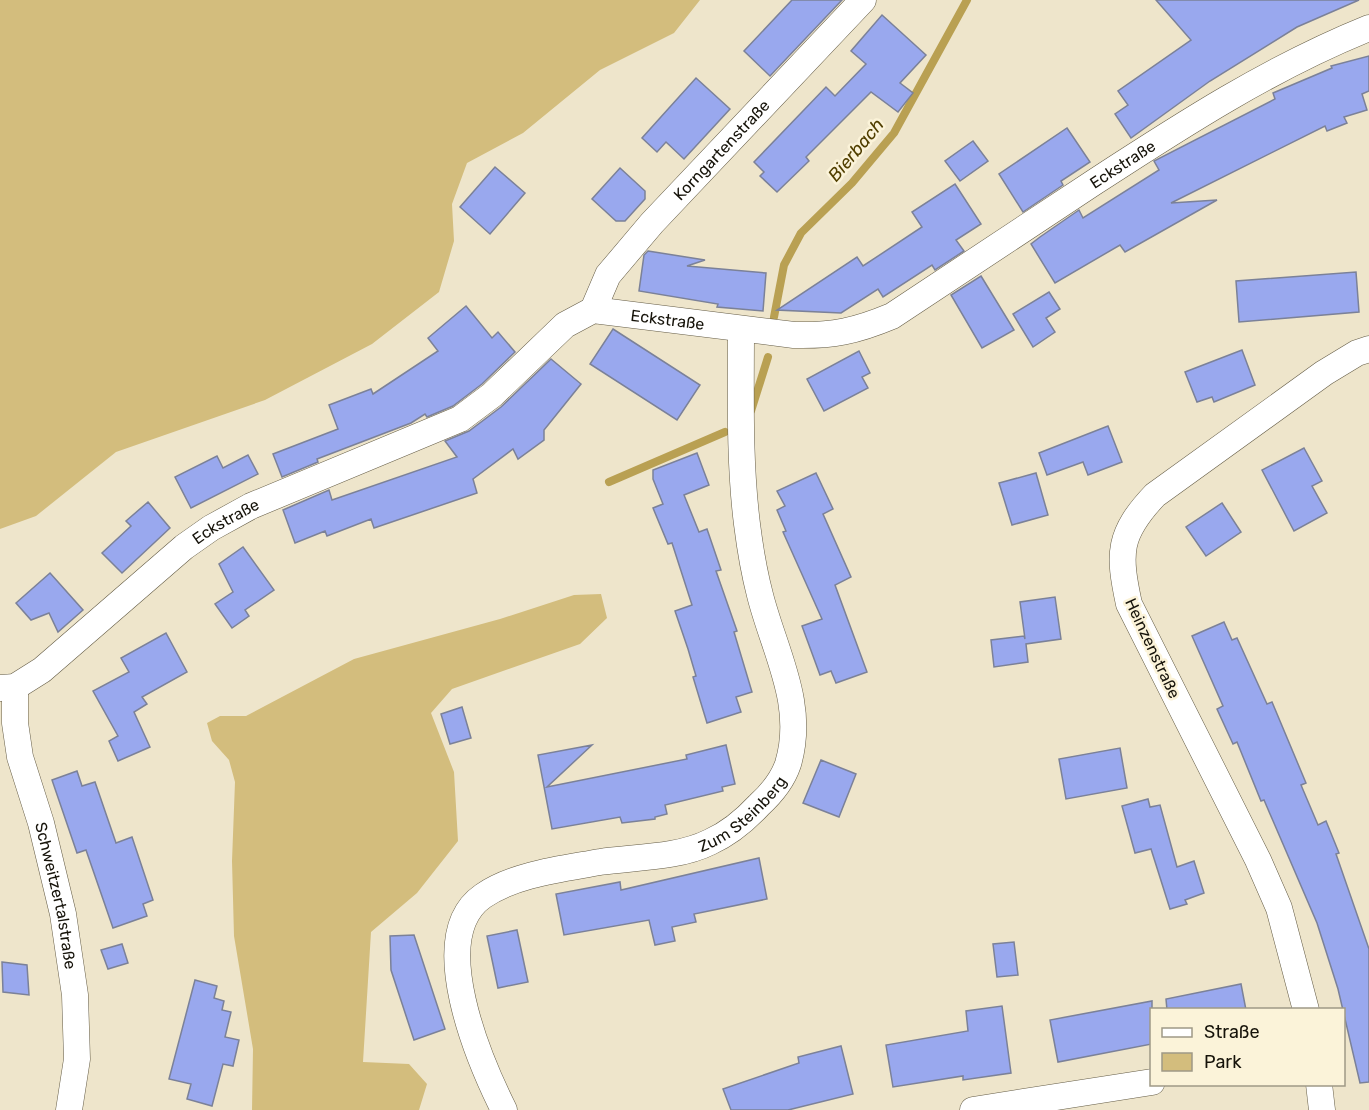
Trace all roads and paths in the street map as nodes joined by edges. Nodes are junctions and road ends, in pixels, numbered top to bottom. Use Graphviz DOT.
graph roads {
  1 [pos="863,0"];
  2 [pos="1369,28"];
  3 [pos="593,310"];
  4 [pos="741,330"];
  5 [pos="1369,350"];
  6 [pos="7,687"];
  7 [pos="1306,1008"];
  8 [pos="1150,1082"];
  9 [pos="1318,1086"];
  10 [pos="69,1110"];
  11 [pos="504,1110"];
  12 [pos="973,1110"];
  13 [pos="1322,1110"];
  1 -- 3 [label="street, Korngartenstraße"];
  2 -- 4 [label="street, Eckstraße"];
  3 -- 4 [label="street, Eckstraße"];
  3 -- 6 [label="street, Eckstraße"];
  4 -- 11 [label="street, Zum Steinberg"];
  5 -- 7 [label="street, Heinzenstraße"];
  6 -- 10 [label="street, Schweitzertalstraße"];
  8 -- 12 [label="street"];
  9 -- 13 [label="street"];
}
